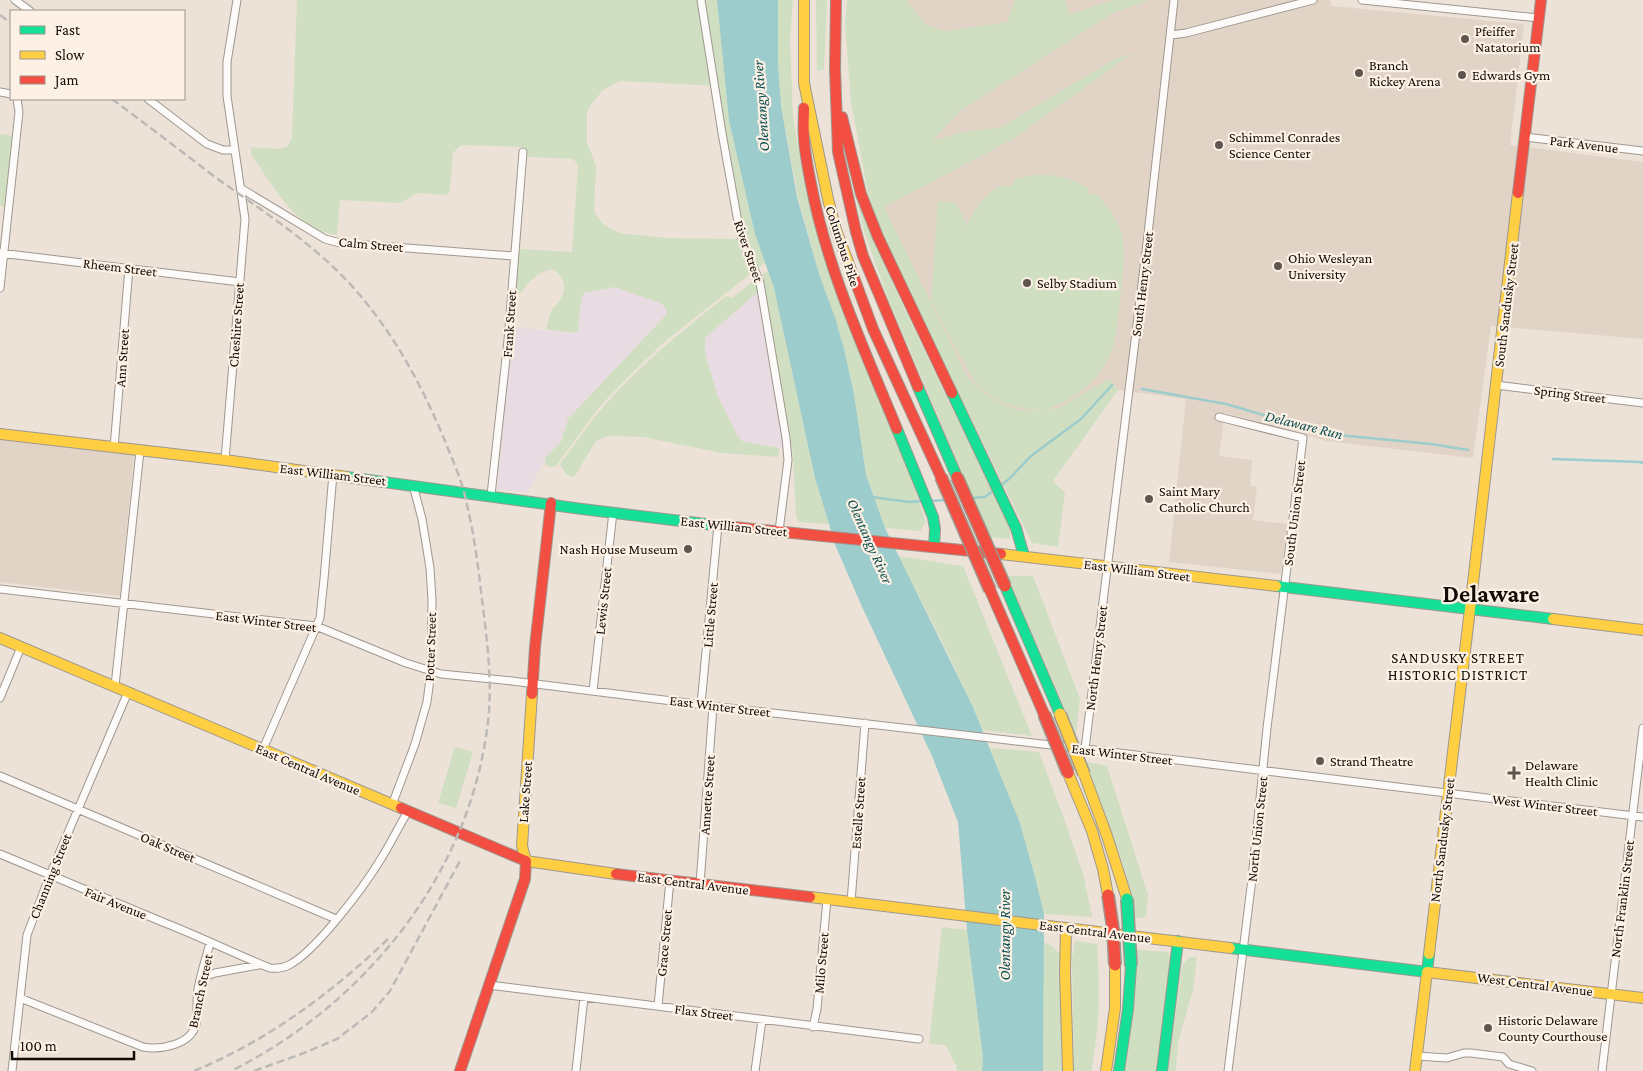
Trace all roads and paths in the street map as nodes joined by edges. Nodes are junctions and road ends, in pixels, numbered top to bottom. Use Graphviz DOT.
graph roads {
  1 [pos="15,0"];
  2 [pos="237,0"];
  3 [pos="702,0"];
  4 [pos="804,0"];
  5 [pos="836,0"];
  6 [pos="1174,0"];
  7 [pos="1313,0"];
  8 [pos="1362,0"];
  9 [pos="1541,0"];
  10 [pos="29,10"];
  11 [pos="1539,18"];
  12 [pos="1171,35"];
  13 [pos="804,82"];
  14 [pos="17,100"];
  15 [pos="149,100"];
  16 [pos="837,100"];
  17 [pos="1525,137"];
  18 [pos="235,150"];
  19 [pos="1643,151"];
  20 [pos="523,152"];
  21 [pos="242,189"];
  22 [pos="2,253"];
  23 [pos="514,256"];
  24 [pos="129,268"];
  25 [pos="240,282"];
  26 [pos="0,288"];
  27 [pos="1496,385"];
  28 [pos="1643,402"];
  29 [pos="1219,417"];
  30 [pos="0,434"];
  31 [pos="114,448"];
  32 [pos="140,451"];
  33 [pos="225,460"];
  34 [pos="333,474"];
  35 [pos="413,485"];
  36 [pos="491,495"];
  37 [pos="551,503"];
  38 [pos="613,512"];
  39 [pos="718,525"];
  40 [pos="779,531"];
  41 [pos="934,547"];
  42 [pos="1024,556"];
  43 [pos="1108,567"];
  44 [pos="1285,587"];
  45 [pos="0,588"];
  46 [pos="124,604"];
  47 [pos="1470,609"];
  48 [pos="316,626"];
  49 [pos="1643,630"];
  50 [pos="0,638"];
  51 [pos="21,647"];
  52 [pos="431,671"];
  53 [pos="532,683"];
  54 [pos="114,686"];
  55 [pos="593,691"];
  56 [pos="128,692"];
  57 [pos="0,698"];
  58 [pos="701,704"];
  59 [pos="713,706"];
  60 [pos="865,723"];
  61 [pos="1643,728"];
  62 [pos="262,749"];
  63 [pos="1085,750"];
  64 [pos="1263,771"];
  65 [pos="0,776"];
  66 [pos="1448,794"];
  67 [pos="392,805"];
  68 [pos="78,809"];
  69 [pos="408,811"];
  70 [pos="1632,816"];
  71 [pos="1643,817"];
  72 [pos="0,854"];
  73 [pos="526,861"];
  74 [pos="50,875"];
  75 [pos="670,880"];
  76 [pos="700,884"];
  77 [pos="827,899"];
  78 [pos="851,902"];
  79 [pos="336,919"];
  80 [pos="1066,928"];
  81 [pos="1178,941"];
  82 [pos="210,943"];
  83 [pos="1243,950"];
  84 [pos="262,965"];
  85 [pos="1427,972"];
  86 [pos="201,978"];
  87 [pos="488,985"];
  88 [pos="1611,994"];
  89 [pos="584,997"];
  90 [pos="20,998"];
  91 [pos="1643,998"];
  92 [pos="658,1006"];
  93 [pos="762,1020"];
  94 [pos="814,1027"];
  95 [pos="919,1039"];
  96 [pos="1417,1056"];
  97 [pos="1509,1068"];
  98 [pos="12,1071"];
  99 [pos="460,1071"];
  100 [pos="576,1071"];
  101 [pos="755,1071"];
  102 [pos="1068,1071"];
  103 [pos="1106,1071"];
  104 [pos="1119,1071"];
  105 [pos="1162,1071"];
  106 [pos="1228,1071"];
  107 [pos="1415,1071"];
  108 [pos="1532,1071"];
  109 [pos="1602,1071"];
  1 -- 10 [label="street"];
  2 -- 18 [label="street"];
  3 -- 40 [label="street, River Street"];
  4 -- 13 [label="main road, Columbus Pike"];
  5 -- 16 [label="main road, Columbus Pike"];
  6 -- 12 [label="street, South Henry Street"];
  7 -- 12 [label="street"];
  8 -- 11 [label="street"];
  9 -- 11 [label="main road, South Sandusky Street"];
  11 -- 17 [label="main road, South Sandusky Street"];
  12 -- 43 [label="street, South Henry Street"];
  13 -- 41 [label="main road"];
  13 -- 103 [label="main road, Columbus Pike, bridge"];
  14 -- 22 [label="street"];
  15 -- 18 [label="street"];
  16 -- 42 [label="main road"];
  16 -- 104 [label="main road, Columbus Pike, bridge"];
  17 -- 19 [label="street, Park Avenue"];
  17 -- 27 [label="main road, South Sandusky Street"];
  18 -- 21 [label="street, Cheshire Street"];
  20 -- 23 [label="street, Frank Street"];
  21 -- 23 [label="street, Calm Street"];
  21 -- 25 [label="street, Cheshire Street"];
  22 -- 24 [label="street, Rheem Street"];
  22 -- 26 [label="street"];
  23 -- 36 [label="street, Frank Street"];
  24 -- 25 [label="street, Rheem Street"];
  24 -- 31 [label="street, Ann Street"];
  25 -- 33 [label="street, Cheshire Street"];
  27 -- 28 [label="street, Spring Street"];
  27 -- 47 [label="main road, South Sandusky Street"];
  29 -- 44 [label="street, South Union Street"];
  30 -- 31 [label="main road, East William Street"];
  31 -- 32 [label="main road, East William Street"];
  32 -- 33 [label="main road, East William Street"];
  32 -- 46 [label="street"];
  33 -- 34 [label="main road, East William Street"];
  34 -- 35 [label="main road, East William Street"];
  34 -- 48 [label="street"];
  35 -- 36 [label="main road, East William Street"];
  35 -- 52 [label="street, Potter Street"];
  36 -- 37 [label="main road, East William Street"];
  37 -- 38 [label="main road, East William Street"];
  37 -- 53 [label="main road, Lake Street"];
  38 -- 39 [label="main road, East William Street"];
  38 -- 55 [label="street, Lewis Street"];
  39 -- 40 [label="main road, East William Street"];
  39 -- 58 [label="street, Little Street"];
  40 -- 41 [label="main road, East William Street"];
  41 -- 42 [label="main road, East William Street"];
  42 -- 43 [label="main road, East William Street"];
  43 -- 44 [label="main road, East William Street"];
  43 -- 63 [label="street, North Henry Street"];
  44 -- 47 [label="main road, East William Street"];
  44 -- 64 [label="street, North Union Street"];
  45 -- 46 [label="street, East Winter Street"];
  46 -- 48 [label="street, East Winter Street"];
  46 -- 54 [label="street"];
  47 -- 49 [label="main road, East William Street"];
  47 -- 66 [label="main road, North Sandusky Street"];
  48 -- 52 [label="street, East Winter Street"];
  48 -- 62 [label="street"];
  50 -- 51 [label="main road, East Central Avenue"];
  51 -- 54 [label="main road, East Central Avenue"];
  51 -- 57 [label="street"];
  52 -- 53 [label="street, East Winter Street"];
  52 -- 67 [label="street, Potter Street"];
  53 -- 55 [label="street, East Winter Street"];
  53 -- 73 [label="main road, Lake Street"];
  54 -- 56 [label="main road, East Central Avenue"];
  55 -- 58 [label="street, East Winter Street"];
  56 -- 62 [label="main road, East Central Avenue"];
  56 -- 68 [label="street, Channing Street"];
  58 -- 59 [label="street, East Winter Street"];
  59 -- 60 [label="street, East Winter Street"];
  59 -- 76 [label="street, Annette Street"];
  60 -- 63 [label="street, East Winter Street"];
  60 -- 78 [label="street, Estelle Street"];
  61 -- 70 [label="street, North Franklin Street"];
  62 -- 67 [label="main road, East Central Avenue"];
  63 -- 64 [label="street, East Winter Street"];
  64 -- 66 [label="street, East Winter Street"];
  64 -- 83 [label="street, North Union Street"];
  65 -- 68 [label="street, Oak Street"];
  66 -- 70 [label="street, West Winter Street"];
  66 -- 85 [label="main road, North Sandusky Street"];
  67 -- 69 [label="main road, East Central Avenue"];
  68 -- 74 [label="street, Channing Street"];
  68 -- 79 [label="street, Oak Street"];
  69 -- 73 [label="main road, East Central Avenue"];
  69 -- 79 [label="street"];
  70 -- 71 [label="street, West Winter Street"];
  70 -- 88 [label="street, North Franklin Street"];
  72 -- 74 [label="street, Fair Avenue"];
  73 -- 75 [label="main road, East Central Avenue"];
  73 -- 87 [label="main road, Lake Street"];
  74 -- 82 [label="street, Fair Avenue"];
  74 -- 90 [label="street, Channing Street"];
  75 -- 76 [label="main road, East Central Avenue"];
  75 -- 92 [label="street, Grace Street"];
  76 -- 77 [label="main road, East Central Avenue"];
  77 -- 78 [label="main road, East Central Avenue"];
  77 -- 94 [label="street, Milo Street"];
  78 -- 80 [label="main road, East Central Avenue"];
  79 -- 84 [label="street"];
  80 -- 81 [label="main road, East Central Avenue"];
  80 -- 102 [label="main road"];
  81 -- 83 [label="main road, East Central Avenue"];
  81 -- 105 [label="main road"];
  82 -- 84 [label="street, Fair Avenue"];
  82 -- 86 [label="street, Branch Street"];
  83 -- 85 [label="main road, East Central Avenue"];
  83 -- 106 [label="street, North Union Street"];
  84 -- 86 [label="street"];
  85 -- 88 [label="main road, West Central Avenue"];
  85 -- 96 [label="main road, North Sandusky Street"];
  86 -- 90 [label="street, Branch Street"];
  87 -- 89 [label="street, Flax Street"];
  87 -- 99 [label="main road, Lake Street"];
  88 -- 91 [label="main road, West Central Avenue"];
  88 -- 109 [label="street, North Franklin Street"];
  89 -- 92 [label="street, Flax Street"];
  89 -- 100 [label="street"];
  90 -- 98 [label="street, Channing Street"];
  92 -- 93 [label="street, Flax Street"];
  93 -- 94 [label="street, Flax Street"];
  93 -- 101 [label="street"];
  94 -- 95 [label="street, Flax Street"];
  96 -- 97 [label="street"];
  96 -- 107 [label="main road, North Sandusky Street"];
  97 -- 108 [label="street"];
}
